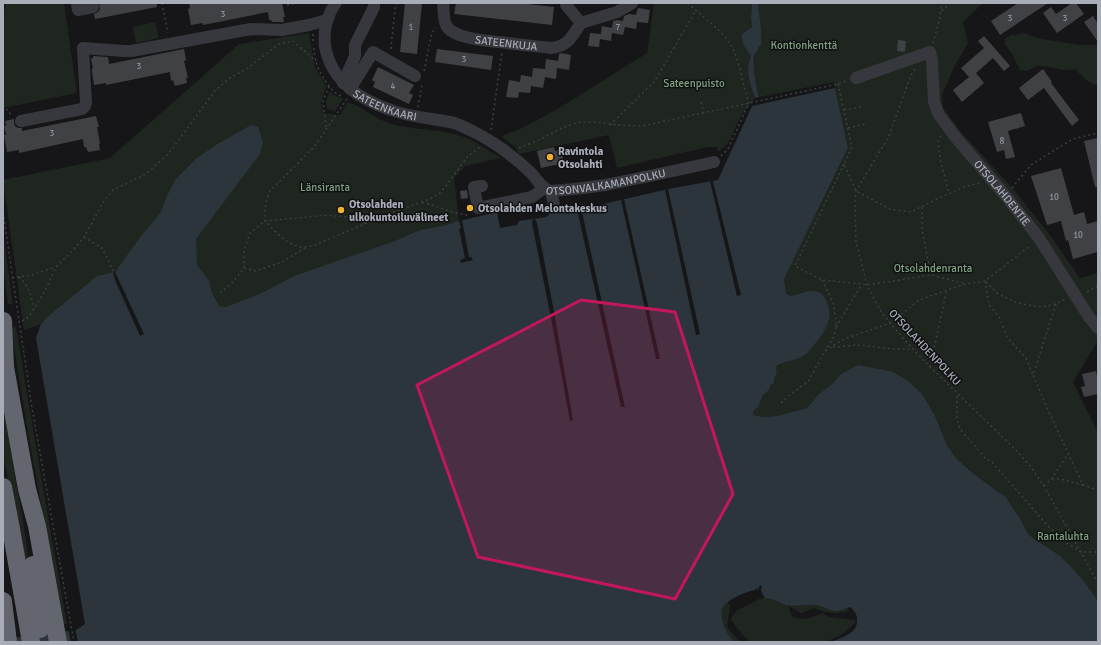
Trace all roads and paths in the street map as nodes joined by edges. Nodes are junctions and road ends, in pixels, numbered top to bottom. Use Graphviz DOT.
graph roads {
  1 [pos="162,3"];
  2 [pos="296,3"];
  3 [pos="336,3"];
  4 [pos="374,3"];
  5 [pos="398,3"];
  6 [pos="443,3"];
  7 [pos="632,3"];
  8 [pos="688,3"];
  9 [pos="942,3"];
  10 [pos="950,3"];
  11 [pos="287,5"];
  12 [pos="566,5"];
  13 [pos="78,7"];
  14 [pos="93,8"];
  15 [pos="696,10"];
  16 [pos="941,12"];
  17 [pos="327,20"];
  18 [pos="581,23"];
  19 [pos="446,24"];
  20 [pos="504,42"];
  21 [pos="170,44"];
  22 [pos="930,52"];
  23 [pos="316,61"];
  24 [pos="388,61"];
  25 [pos="917,67"];
  26 [pos="421,76"];
  27 [pos="856,78"];
  28 [pos="329,86"];
  29 [pos="347,90"];
  30 [pos="701,102"];
  31 [pos="749,103"];
  32 [pos="3,105"];
  33 [pos="861,107"];
  34 [pos="844,110"];
  35 [pos="704,113"];
  36 [pos="417,116"];
  37 [pos="21,121"];
  38 [pos="865,124"];
  39 [pos="610,125"];
  40 [pos="946,125"];
  41 [pos="327,128"];
  42 [pos="848,128"];
  43 [pos="491,133"];
  44 [pos="1098,133"];
  45 [pos="484,144"];
  46 [pos="511,152"];
  47 [pos="714,162"];
  48 [pos="844,164"];
  49 [pos="993,181"];
  50 [pos="482,186"];
  51 [pos="548,189"];
  52 [pos="856,191"];
  53 [pos="949,194"];
  54 [pos="1005,195"];
  55 [pos="422,203"];
  56 [pos="554,205"];
  57 [pos="922,207"];
  58 [pos="478,208"];
  59 [pos="3,212"];
  60 [pos="265,221"];
  61 [pos="366,224"];
  62 [pos="84,237"];
  63 [pos="1039,238"];
  64 [pos="305,248"];
  65 [pos="56,267"];
  66 [pos="244,268"];
  67 [pos="114,272"];
  68 [pos="931,275"];
  69 [pos="19,277"];
  70 [pos="12,278"];
  71 [pos="822,280"];
  72 [pos="985,281"];
  73 [pos="862,284"];
  74 [pos="867,284"];
  75 [pos="965,284"];
  76 [pos="1098,284"];
  77 [pos="947,289"];
  78 [pos="220,293"];
  79 [pos="1076,297"];
  80 [pos="1056,304"];
  81 [pos="34,309"];
  82 [pos="3,321"];
  83 [pos="22,321"];
  84 [pos="891,323"];
  85 [pos="836,328"];
  86 [pos="1098,328"];
  87 [pos="833,347"];
  88 [pos="913,349"];
  89 [pos="825,351"];
  90 [pos="4,362"];
  91 [pos="930,367"];
  92 [pos="1033,375"];
  93 [pos="957,394"];
  94 [pos="781,403"];
  95 [pos="1068,454"];
  96 [pos="1051,479"];
  97 [pos="1083,485"];
  98 [pos="1044,486"];
  99 [pos="3,487"];
  100 [pos="1098,490"];
  101 [pos="1081,552"];
  102 [pos="1098,552"];
  103 [pos="1098,583"];
  104 [pos="3,602"];
  105 [pos="46,633"];
  106 [pos="7,638"];
  107 [pos="74,642"];
  1 -- 21 [label="path"];
  2 -- 11 [label="path"];
  3 -- 17 [label="street, SATEENKAARI"];
  4 -- 29 [label="street"];
  5 -- 24 [label="path"];
  6 -- 19 [label="street"];
  7 -- 18 [label="street"];
  8 -- 15 [label="path"];
  9 -- 16 [label="path"];
  10 -- 16 [label="path"];
  12 -- 18 [label="street"];
  13 -- 14 [label="street"];
  15 -- 31 [label="path"];
  15 -- 39 [label="path"];
  16 -- 22 [label="path"];
  17 -- 21 [label="street"];
  17 -- 29 [label="street, SATEENKAARI"];
  18 -- 20 [label="street, SATEENKUJA"];
  19 -- 20 [label="street, SATEENKUJA"];
  19 -- 26 [label="path"];
  20 -- 43 [label="path"];
  21 -- 37 [label="street"];
  22 -- 27 [label="street"];
  22 -- 40 [label="street, OTSOLAHDENTIE"];
  23 -- 62 [label="path"];
  24 -- 26 [label="street"];
  24 -- 29 [label="street"];
  25 -- 52 [label="path, OTSOLAHDENPOLKU"];
  26 -- 36 [label="path"];
  28 -- 41 [label="path"];
  29 -- 36 [label="street, SATEENKAARI"];
  29 -- 41 [label="path"];
  30 -- 35 [label="path"];
  31 -- 34 [label="path"];
  31 -- 35 [label="path"];
  31 -- 47 [label="path"];
  32 -- 37 [label="path"];
  33 -- 34 [label="path"];
  34 -- 42 [label="path"];
  35 -- 39 [label="path"];
  36 -- 46 [label="street, SATEENKAARI"];
  38 -- 42 [label="path"];
  39 -- 46 [label="path"];
  40 -- 49 [label="street, OTSOLAHDENTIE"];
  40 -- 53 [label="path"];
  41 -- 60 [label="path"];
  42 -- 48 [label="path"];
  44 -- 54 [label="path"];
  45 -- 55 [label="path"];
  46 -- 51 [label="street, OTSONVALKAMANPOLKU"];
  47 -- 51 [label="street, OTSONVALKAMANPOLKU"];
  48 -- 52 [label="path"];
  48 -- 71 [label="path"];
  49 -- 53 [label="path"];
  49 -- 54 [label="street, OTSOLAHDENTIE"];
  50 -- 58 [label="street"];
  51 -- 56 [label="street"];
  51 -- 58 [label="street"];
  52 -- 57 [label="path"];
  52 -- 74 [label="path, OTSOLAHDENPOLKU"];
  53 -- 57 [label="path"];
  54 -- 63 [label="street, OTSOLAHDENTIE"];
  55 -- 58 [label="path"];
  55 -- 61 [label="path"];
  57 -- 68 [label="path"];
  59 -- 70 [label="path"];
  60 -- 61 [label="path"];
  60 -- 64 [label="path"];
  60 -- 66 [label="path"];
  61 -- 64 [label="path"];
  62 -- 65 [label="path"];
  62 -- 67 [label="path"];
  63 -- 72 [label="path"];
  63 -- 79 [label="street, OTSOLAHDENTIE"];
  64 -- 66 [label="path"];
  65 -- 69 [label="path"];
  65 -- 81 [label="path"];
  66 -- 78 [label="path"];
  68 -- 74 [label="path"];
  68 -- 75 [label="path"];
  69 -- 70 [label="path"];
  69 -- 81 [label="path"];
  70 -- 105 [label="path"];
  71 -- 73 [label="path"];
  71 -- 85 [label="path"];
  72 -- 75 [label="path"];
  72 -- 80 [label="path"];
  72 -- 92 [label="path"];
  73 -- 74 [label="path"];
  73 -- 85 [label="path"];
  74 -- 84 [label="path, OTSOLAHDENPOLKU"];
  75 -- 77 [label="path"];
  76 -- 79 [label="path"];
  77 -- 84 [label="path"];
  77 -- 91 [label="path"];
  79 -- 80 [label="path"];
  79 -- 86 [label="street, OTSOLAHDENTIE"];
  80 -- 92 [label="path"];
  81 -- 83 [label="path"];
  82 -- 90 [label="highway"];
  84 -- 87 [label="path"];
  84 -- 88 [label="path, OTSOLAHDENPOLKU"];
  85 -- 89 [label="path"];
  87 -- 88 [label="path"];
  87 -- 89 [label="path"];
  88 -- 91 [label="path, OTSOLAHDENPOLKU"];
  89 -- 94 [label="path"];
  90 -- 105 [label="highway"];
  91 -- 93 [label="path, OTSOLAHDENPOLKU"];
  92 -- 95 [label="path"];
  93 -- 98 [label="path, OTSOLAHDENPOLKU"];
  93 -- 101 [label="path"];
  95 -- 96 [label="path"];
  95 -- 97 [label="path"];
  96 -- 97 [label="path"];
  96 -- 98 [label="path"];
  97 -- 100 [label="path"];
  98 -- 101 [label="path, OTSOLAHDENPOLKU"];
  99 -- 105 [label="highway"];
  101 -- 102 [label="path"];
  101 -- 103 [label="path, OTSOLAHDENPOLKU"];
  104 -- 106 [label="highway"];
  105 -- 107 [label="path"];
}
